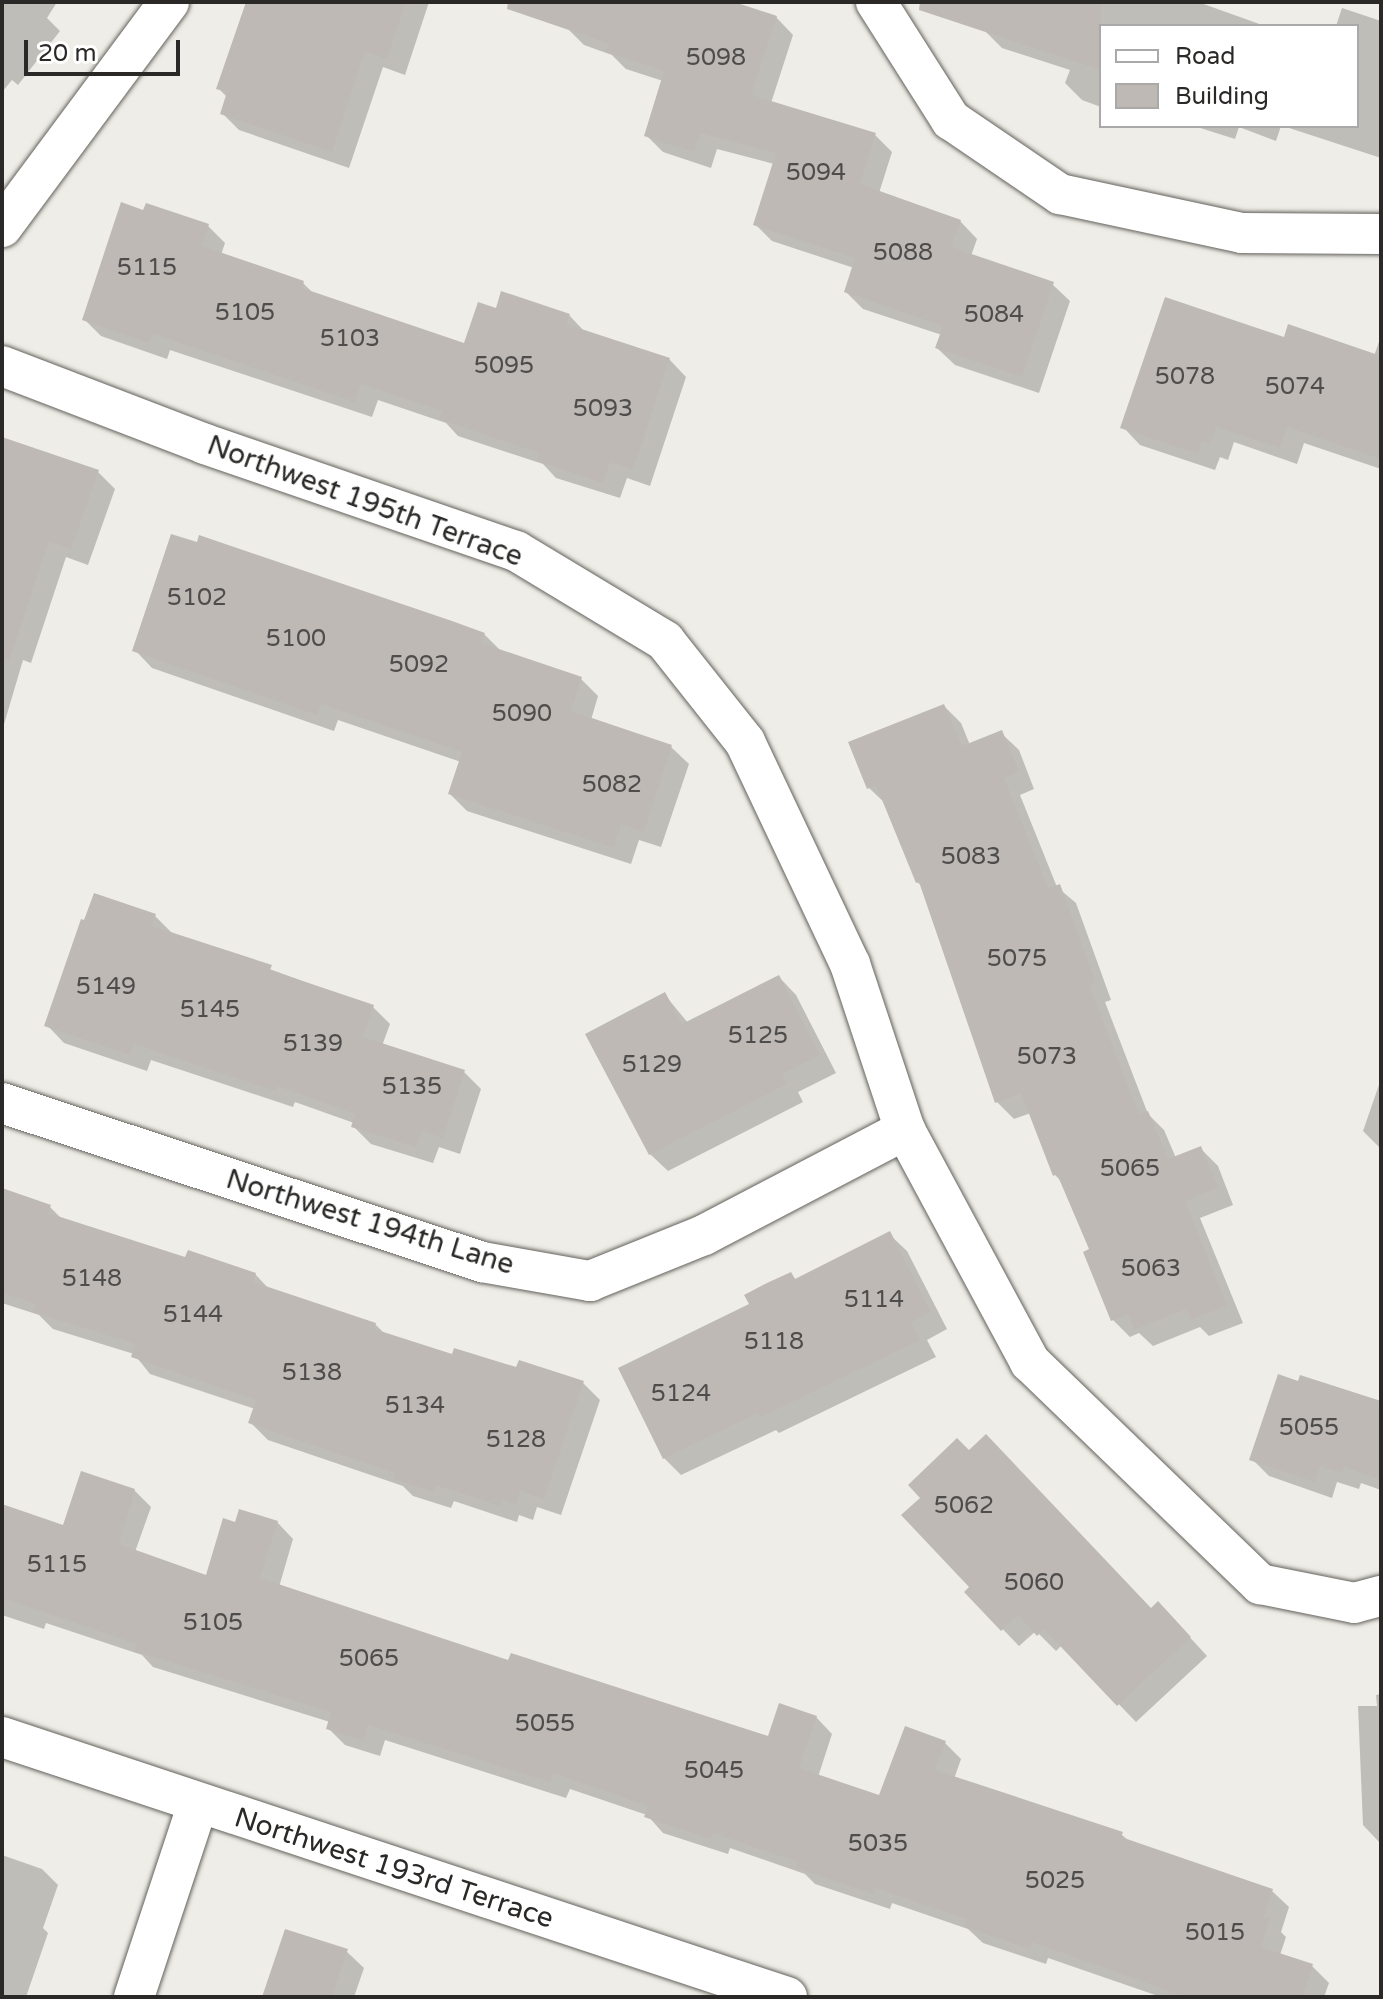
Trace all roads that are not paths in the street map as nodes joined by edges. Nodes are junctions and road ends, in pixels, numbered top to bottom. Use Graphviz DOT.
graph roads {
  1 [pos="876,2"];
  2 [pos="151,8"];
  3 [pos="2,227"];
  4 [pos="1381,234"];
  5 [pos="2,366"];
  6 [pos="2,1103"];
  7 [pos="905,1130"];
  8 [pos="1381,1596"];
  9 [pos="2,1737"];
  10 [pos="198,1803"];
  11 [pos="771,1995"];
  12 [pos="134,1997"];
  1 -- 4 [label="street"];
  2 -- 3 [label="street"];
  5 -- 7 [label="street, Northwest 195th Terrace"];
  6 -- 7 [label="street, Northwest 194th Lane"];
  7 -- 8 [label="street, Northwest 195th Terrace"];
  9 -- 10 [label="street, Northwest 193rd Terrace"];
  10 -- 11 [label="street, Northwest 193rd Terrace"];
  10 -- 12 [label="street"];
}
